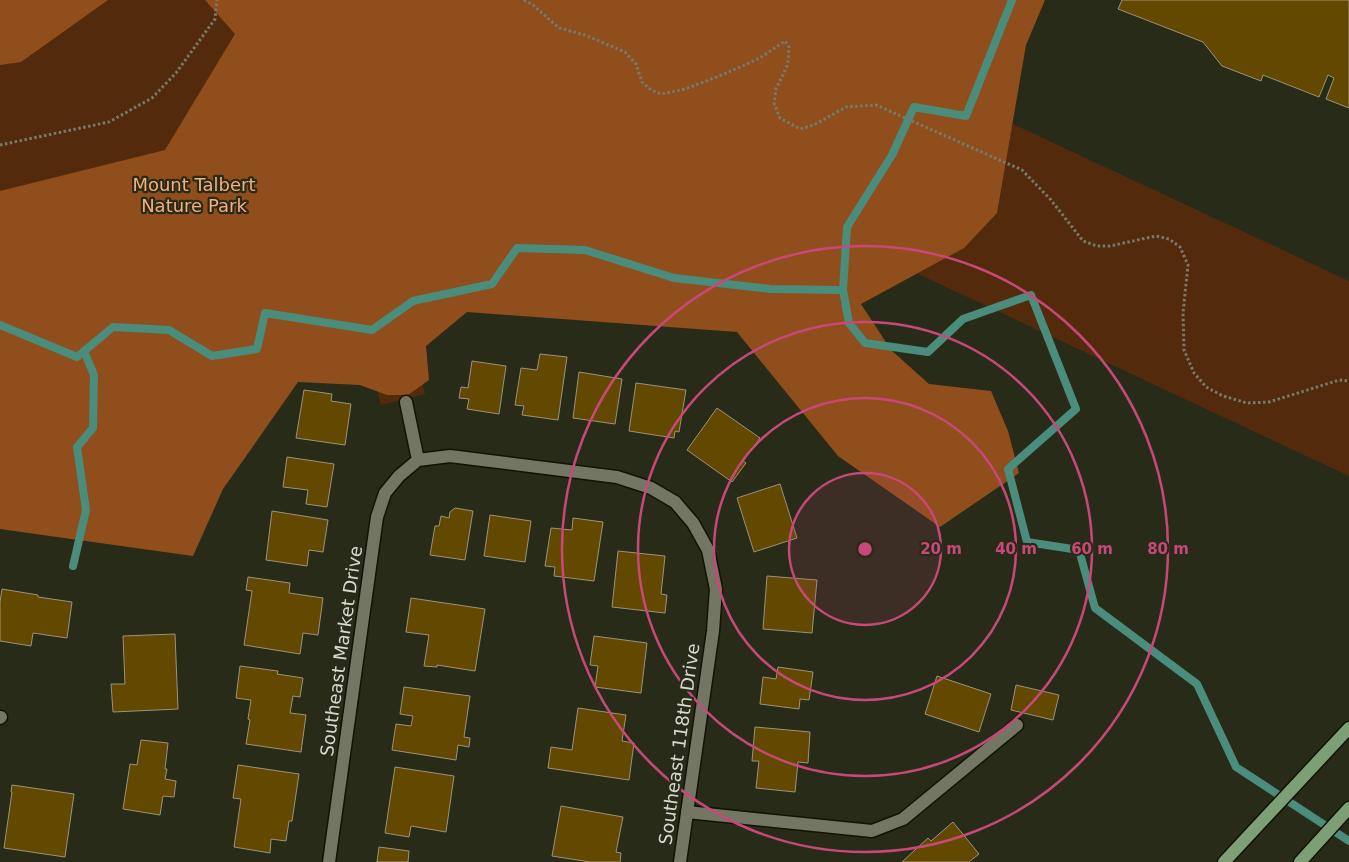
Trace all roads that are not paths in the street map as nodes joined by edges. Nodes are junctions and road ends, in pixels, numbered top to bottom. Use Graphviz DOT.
graph roads {
  1 [pos="406,402"];
  2 [pos="418,460"];
  3 [pos="1016,725"];
  4 [pos="1349,728"];
  5 [pos="1349,808"];
  6 [pos="687,812"];
  7 [pos="329,862"];
  8 [pos="680,862"];
  9 [pos="1224,862"];
  10 [pos="1300,862"];
  1 -- 2 [label="street"];
  2 -- 6 [label="street, Southeast 118th Drive"];
  2 -- 7 [label="street, Southeast Market Drive"];
  3 -- 6 [label="street"];
  4 -- 9 [label="main road"];
  5 -- 10 [label="main road"];
  6 -- 8 [label="street, Southeast 118th Drive"];
}
